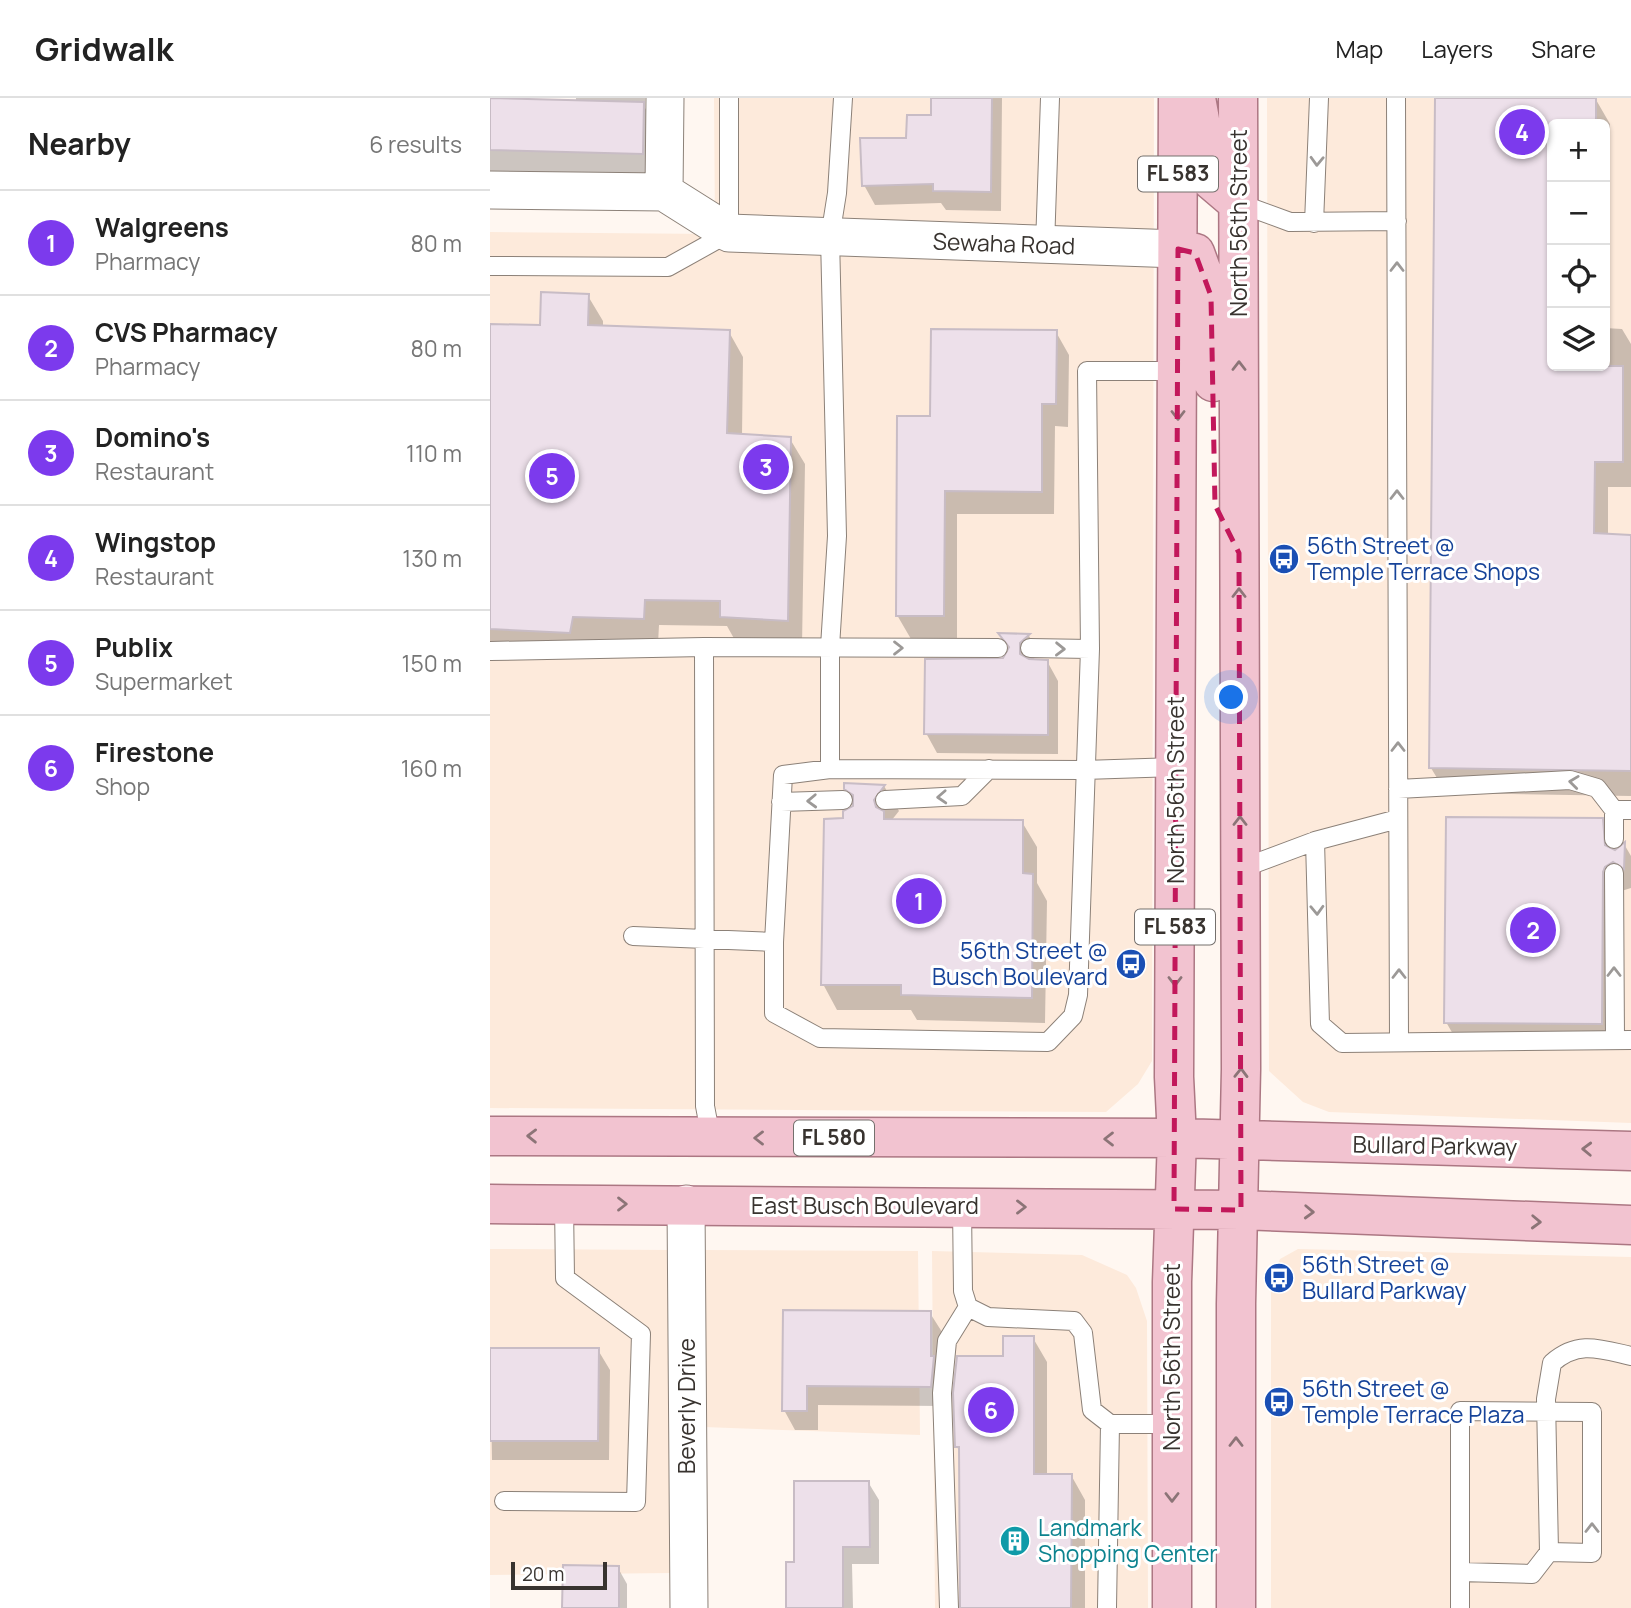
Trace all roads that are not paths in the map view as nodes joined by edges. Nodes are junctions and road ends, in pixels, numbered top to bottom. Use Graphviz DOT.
graph roads {
  1 [pos="665,98"];
  2 [pos="729,98"];
  3 [pos="843,98"];
  4 [pos="1050,98"];
  5 [pos="1178,98"];
  6 [pos="1196,98"];
  7 [pos="1238,98"];
  8 [pos="1319,98"];
  9 [pos="1396,98"];
  10 [pos="490,190"];
  11 [pos="664,191"];
  12 [pos="1238,203"];
  13 [pos="1396,221"];
  14 [pos="1314,223"];
  15 [pos="729,233"];
  16 [pos="830,237"];
  17 [pos="1045,246"];
  18 [pos="1178,249"];
  19 [pos="490,266"];
  20 [pos="1178,371"];
  21 [pos="1239,554"];
  22 [pos="704,647"];
  23 [pos="830,647"];
  24 [pos="998,648"];
  25 [pos="1030,648"];
  26 [pos="1090,649"];
  27 [pos="490,651"];
  28 [pos="1176,767"];
  29 [pos="830,769"];
  30 [pos="989,769"];
  31 [pos="1084,770"];
  32 [pos="1398,789"];
  33 [pos="844,800"];
  34 [pos="885,800"];
  35 [pos="782,802"];
  36 [pos="1622,810"];
  37 [pos="1398,819"];
  38 [pos="1614,839"];
  39 [pos="1315,841"];
  40 [pos="1240,869"];
  41 [pos="1614,873"];
  42 [pos="633,936"];
  43 [pos="704,941"];
  44 [pos="774,942"];
  45 [pos="1623,1040"];
  46 [pos="1399,1042"];
  47 [pos="490,1136"];
  48 [pos="711,1138"];
  49 [pos="1177,1138"];
  50 [pos="1239,1141"];
  51 [pos="1631,1151"];
  52 [pos="490,1204"];
  53 [pos="564,1204"];
  54 [pos="686,1204"];
  55 [pos="962,1206"];
  56 [pos="1174,1209"];
  57 [pos="1241,1210"];
  58 [pos="1631,1225"];
  59 [pos="968,1307"];
  60 [pos="1631,1356"];
  61 [pos="1547,1411"];
  62 [pos="1110,1424"];
  63 [pos="1172,1424"];
  64 [pos="503,1501"];
  65 [pos="1549,1552"];
  66 [pos="1460,1572"];
  67 [pos="689,1608"];
  68 [pos="949,1608"];
  69 [pos="1107,1608"];
  70 [pos="1172,1608"];
  71 [pos="1236,1608"];
  72 [pos="1460,1608"];
  1 -- 11 [label="street"];
  2 -- 15 [label="lane"];
  3 -- 16 [label="lane"];
  4 -- 17 [label="lane"];
  5 -- 18 [label="main road, North 56th Street / FL 583"];
  6 -- 12 [label="main road"];
  7 -- 12 [label="main road, North 56th Street / FL 583"];
  8 -- 14 [label="lane, one-way"];
  9 -- 13 [label="lane"];
  10 -- 11 [label="street"];
  11 -- 15 [label="street"];
  12 -- 14 [label="lane"];
  21 -- 12 [label="main road, North 56th Street / FL 583, one-way"];
  13 -- 14 [label="lane"];
  32 -- 13 [label="lane, one-way"];
  15 -- 16 [label="street, Sewaha Road"];
  15 -- 19 [label="lane"];
  16 -- 17 [label="street, Sewaha Road"];
  16 -- 23 [label="lane"];
  17 -- 18 [label="street, Sewaha Road"];
  18 -- 20 [label="main road, North 56th Street / FL 583"];
  18 -- 21 [label="main road"];
  20 -- 26 [label="lane"];
  20 -- 28 [label="main road, North 56th Street / FL 583, one-way"];
  40 -- 21 [label="main road, North 56th Street / FL 583, one-way"];
  22 -- 23 [label="lane"];
  22 -- 27 [label="lane"];
  22 -- 43 [label="lane"];
  23 -- 24 [label="lane, one-way"];
  23 -- 29 [label="lane"];
  25 -- 26 [label="lane, one-way"];
  26 -- 31 [label="lane"];
  28 -- 31 [label="lane"];
  28 -- 49 [label="main road, North 56th Street / FL 583, one-way"];
  29 -- 30 [label="lane"];
  29 -- 35 [label="lane"];
  30 -- 31 [label="lane"];
  30 -- 34 [label="lane, one-way"];
  31 -- 44 [label="lane"];
  36 -- 32 [label="lane, one-way"];
  32 -- 37 [label="lane"];
  33 -- 35 [label="lane, one-way"];
  35 -- 44 [label="lane"];
  36 -- 38 [label="lane"];
  37 -- 39 [label="lane"];
  46 -- 37 [label="lane, one-way"];
  39 -- 40 [label="lane"];
  39 -- 46 [label="lane, one-way"];
  50 -- 40 [label="main road, North 56th Street / FL 583, one-way"];
  45 -- 41 [label="lane, one-way"];
  42 -- 43 [label="lane"];
  43 -- 44 [label="lane"];
  43 -- 48 [label="lane"];
  45 -- 46 [label="lane"];
  48 -- 47 [label="main road, FL 580, one-way"];
  49 -- 48 [label="main road, FL 580, one-way"];
  49 -- 50 [label="main road, FL 580"];
  49 -- 56 [label="main road, North 56th Street / FL 583"];
  51 -- 50 [label="main road, Bullard Parkway, one-way"];
  50 -- 57 [label="main road, North 56th Street / FL 583"];
  52 -- 53 [label="main road, East Busch Boulevard"];
  53 -- 54 [label="main road, East Busch Boulevard, one-way"];
  53 -- 64 [label="lane"];
  54 -- 55 [label="main road, East Busch Boulevard"];
  54 -- 67 [label="street, Beverly Drive"];
  55 -- 56 [label="main road, East Busch Boulevard, one-way"];
  55 -- 59 [label="lane"];
  56 -- 57 [label="main road, East Busch Boulevard"];
  56 -- 63 [label="main road, North 56th Street / FL 583"];
  57 -- 58 [label="main road, one-way"];
  71 -- 57 [label="main road, North 56th Street / FL 583, one-way"];
  59 -- 62 [label="lane"];
  59 -- 68 [label="lane"];
  60 -- 61 [label="lane"];
  61 -- 65 [label="lane"];
  65 -- 61 [label="lane, one-way"];
  61 -- 66 [label="lane"];
  62 -- 63 [label="lane"];
  62 -- 69 [label="lane"];
  63 -- 70 [label="main road, North 56th Street / FL 583, one-way"];
  65 -- 66 [label="lane"];
  66 -- 72 [label="lane"];
}
